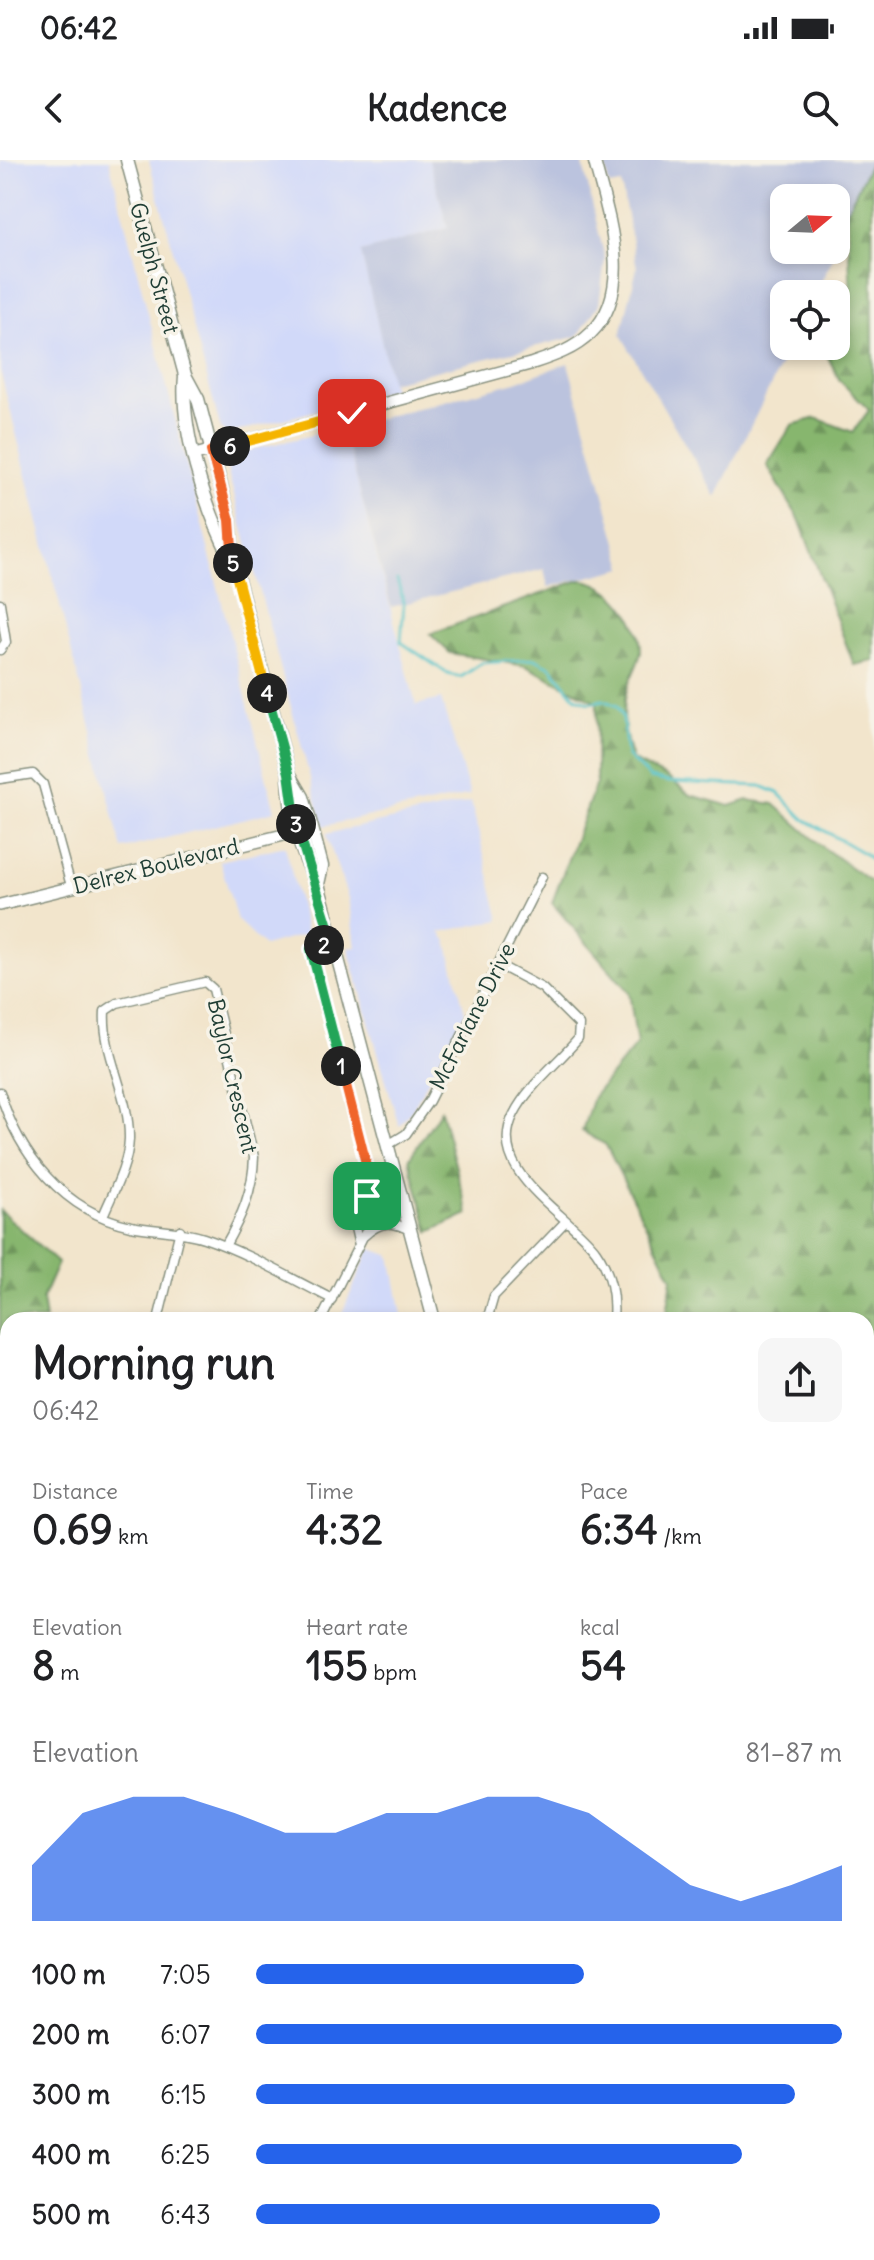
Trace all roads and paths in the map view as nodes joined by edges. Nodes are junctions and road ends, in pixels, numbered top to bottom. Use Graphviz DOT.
graph roads {
  1 [pos="127,160"];
  2 [pos="594,160"];
  3 [pos="185,375"];
  4 [pos="211,451"];
  5 [pos="195,455"];
  6 [pos="233,561"];
  7 [pos="0,603"];
  8 [pos="0,650"];
  9 [pos="289,773"];
  10 [pos="0,779"];
  11 [pos="312,828"];
  12 [pos="297,832"];
  13 [pos="542,877"];
  14 [pos="318,884"];
  15 [pos="71,886"];
  16 [pos="0,905"];
  17 [pos="333,942"];
  18 [pos="499,965"];
  19 [pos="0,1092"];
  20 [pos="388,1145"];
  21 [pos="401,1196"];
  22 [pos="103,1216"];
  23 [pos="566,1221"];
  24 [pos="180,1230"];
  25 [pos="411,1231"];
  26 [pos="358,1241"];
  27 [pos="225,1246"];
  28 [pos="332,1299"];
  29 [pos="160,1312"];
  30 [pos="325,1312"];
  31 [pos="432,1312"];
  32 [pos="489,1312"];
  33 [pos="614,1312"];
  1 -- 3 [label="main road, Guelph Street"];
  2 -- 4 [label="street"];
  3 -- 4 [label="main road, Guelph Street"];
  3 -- 5 [label="main road, Guelph Street"];
  4 -- 5 [label="street"];
  4 -- 6 [label="main road, Guelph Street"];
  5 -- 6 [label="main road, Guelph Street"];
  6 -- 9 [label="main road, Guelph Street"];
  7 -- 8 [label="street"];
  9 -- 11 [label="main road, Guelph Street"];
  9 -- 12 [label="main road, Guelph Street"];
  10 -- 15 [label="street"];
  11 -- 12 [label="street, Delrex Boulevard"];
  11 -- 14 [label="main road, Guelph Street"];
  12 -- 14 [label="main road, Guelph Street"];
  12 -- 15 [label="street, Delrex Boulevard"];
  13 -- 18 [label="street, McFarlane Drive"];
  14 -- 17 [label="main road, Guelph Street"];
  15 -- 16 [label="street, Delrex Boulevard"];
  17 -- 20 [label="main road, Guelph Street"];
  17 -- 26 [label="street"];
  18 -- 20 [label="street, McFarlane Drive"];
  18 -- 23 [label="street"];
  19 -- 22 [label="street"];
  20 -- 21 [label="main road, Guelph Street"];
  21 -- 25 [label="main road, Guelph Street"];
  21 -- 26 [label="street"];
  22 -- 24 [label="street"];
  22 -- 27 [label="street, Baylor Crescent"];
  23 -- 32 [label="street"];
  23 -- 33 [label="street"];
  24 -- 27 [label="street"];
  24 -- 29 [label="street"];
  25 -- 26 [label="street"];
  25 -- 31 [label="main road, Guelph Street"];
  26 -- 28 [label="street"];
  27 -- 28 [label="street"];
  28 -- 30 [label="street"];
}
